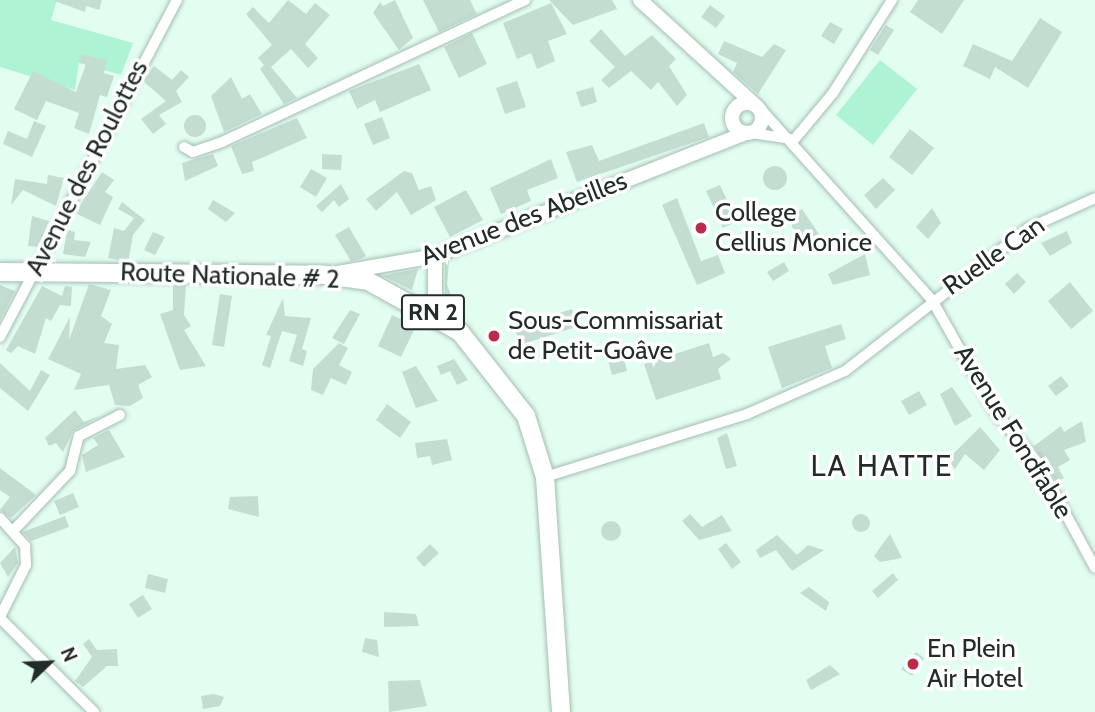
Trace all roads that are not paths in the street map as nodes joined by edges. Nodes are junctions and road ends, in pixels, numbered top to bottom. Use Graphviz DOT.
graph roads {
  1 [pos="177,0"];
  2 [pos="525,0"];
  3 [pos="640,0"];
  4 [pos="892,0"];
  5 [pos="720,78"];
  6 [pos="756,105"];
  7 [pos="733,113"];
  8 [pos="748,133"];
  9 [pos="792,140"];
  10 [pos="718,144"];
  11 [pos="184,147"];
  12 [pos="1095,198"];
  13 [pos="435,256"];
  14 [pos="0,272"];
  15 [pos="34,273"];
  16 [pos="326,275"];
  17 [pos="933,300"];
  18 [pos="435,313"];
  19 [pos="0,337"];
  20 [pos="120,415"];
  21 [pos="545,477"];
  22 [pos="0,518"];
  23 [pos="13,531"];
  24 [pos="1095,568"];
  25 [pos="0,617"];
  26 [pos="94,712"];
  27 [pos="561,712"];
  1 -- 15 [label="street, Avenue des Roulottes"];
  2 -- 11 [label="street"];
  3 -- 5 [label="street"];
  4 -- 9 [label="street"];
  5 -- 6 [label="street"];
  5 -- 7 [label="street"];
  6 -- 7 [label="street"];
  6 -- 8 [label="street"];
  6 -- 9 [label="street, Avenue Fondfable"];
  7 -- 8 [label="street"];
  7 -- 10 [label="street"];
  8 -- 9 [label="street"];
  8 -- 10 [label="street, Avenue des Abeilles"];
  9 -- 17 [label="street, Avenue Fondfable"];
  10 -- 13 [label="street, Avenue des Abeilles"];
  12 -- 17 [label="street, Ruelle Can"];
  13 -- 16 [label="street, Avenue des Abeilles"];
  13 -- 18 [label="street"];
  14 -- 15 [label="main road, Route Nationale # 2 / RN 2"];
  15 -- 16 [label="main road, Route Nationale # 2 / RN 2"];
  15 -- 19 [label="street, Avenue des Roulottes"];
  16 -- 18 [label="main road, Route Nationale # 2 / RN 2"];
  17 -- 21 [label="street, Ruelle Can"];
  17 -- 24 [label="street, Avenue Fondfable"];
  18 -- 21 [label="main road, Route Nationale # 2 / RN 2"];
  20 -- 23 [label="street"];
  21 -- 27 [label="main road, Route Nationale # 2 / RN 2"];
  22 -- 23 [label="street"];
  23 -- 25 [label="street"];
  25 -- 26 [label="street"];
}
